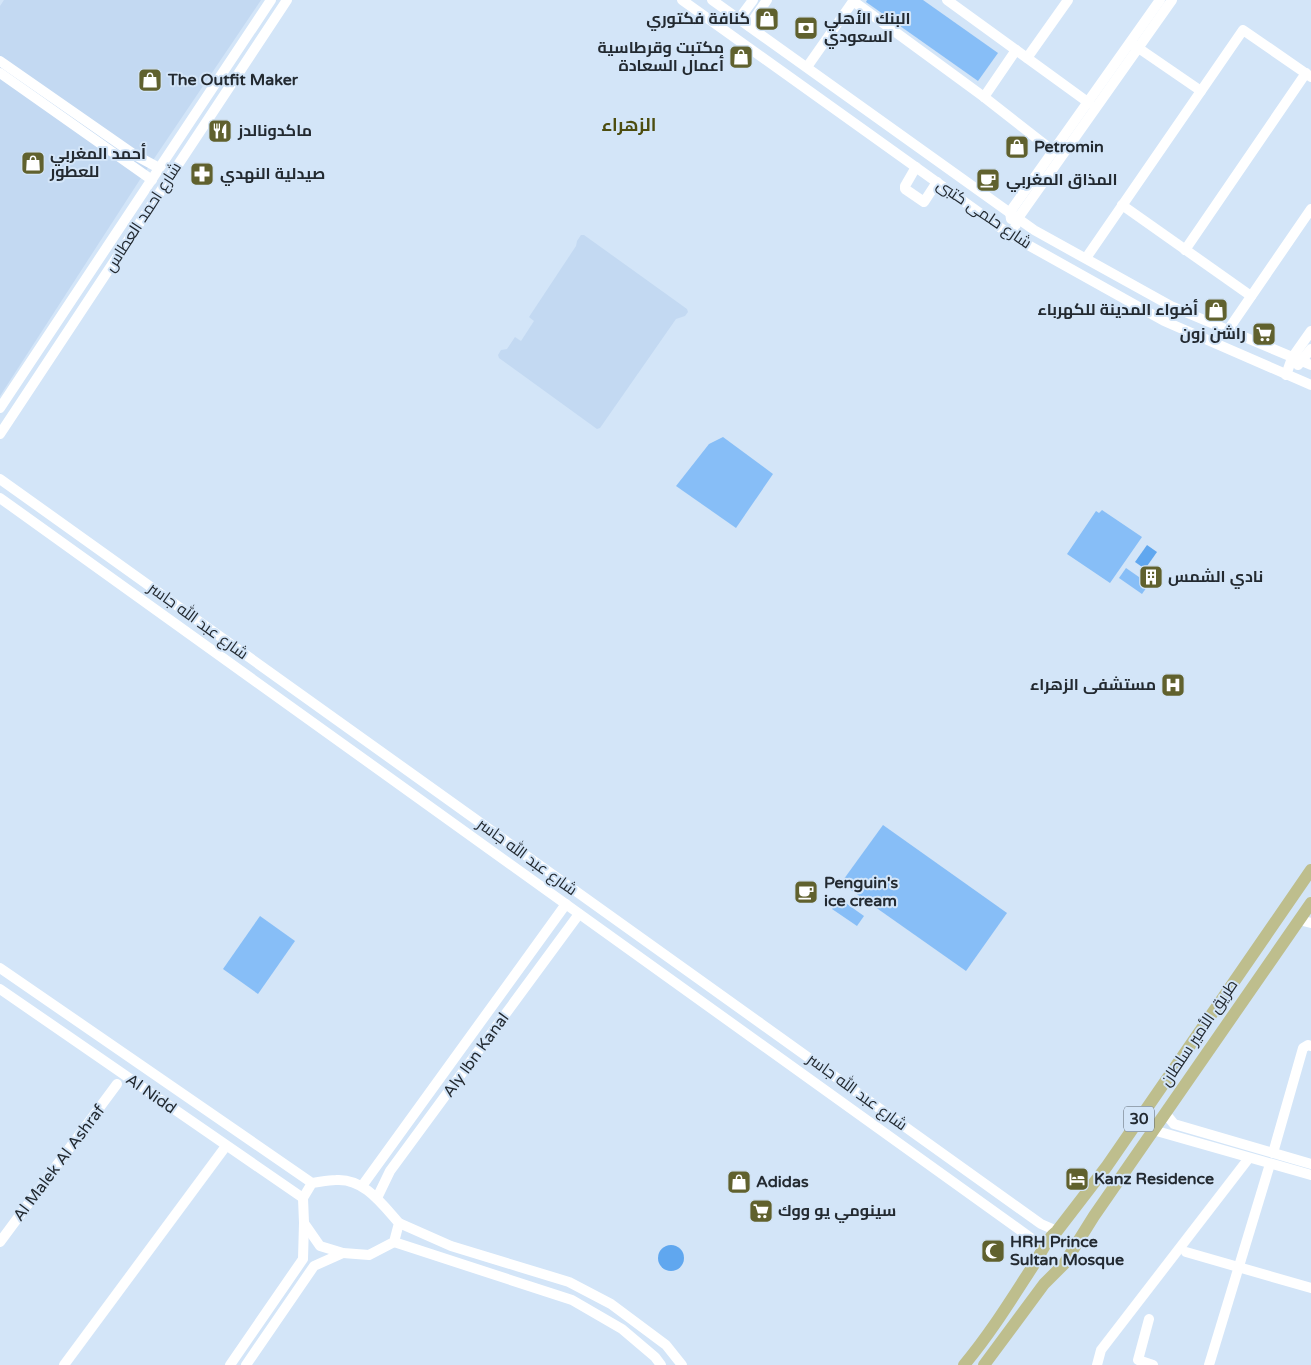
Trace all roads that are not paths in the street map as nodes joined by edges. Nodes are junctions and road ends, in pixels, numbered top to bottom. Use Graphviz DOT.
graph roads {
  1 [pos="271,0"];
  2 [pos="287,0"];
  3 [pos="682,0"];
  4 [pos="712,0"];
  5 [pos="753,0"];
  6 [pos="767,0"];
  7 [pos="853,0"];
  8 [pos="947,0"];
  9 [pos="1068,0"];
  10 [pos="1160,0"];
  11 [pos="1172,0"];
  12 [pos="739,19"];
  13 [pos="749,26"];
  14 [pos="1134,46"];
  15 [pos="1016,50"];
  16 [pos="1027,58"];
  17 [pos="0,61"];
  18 [pos="806,67"];
  19 [pos="0,73"];
  20 [pos="1308,75"];
  21 [pos="1201,91"];
  22 [pos="984,97"];
  23 [pos="1089,103"];
  24 [pos="1053,151"];
  25 [pos="916,167"];
  26 [pos="159,168"];
  27 [pos="152,180"];
  28 [pos="937,182"];
  29 [pos="1122,206"];
  30 [pos="1311,209"];
  31 [pos="1014,215"];
  32 [pos="1012,236"];
  33 [pos="1185,250"];
  34 [pos="1086,258"];
  35 [pos="1251,296"];
  36 [pos="1228,330"];
  37 [pos="1311,331"];
  38 [pos="1311,349"];
  39 [pos="1302,361"];
  40 [pos="1286,375"];
  41 [pos="1311,386"];
  42 [pos="0,408"];
  43 [pos="0,434"];
  44 [pos="0,479"];
  45 [pos="0,498"];
  46 [pos="169,600"];
  47 [pos="158,612"];
  48 [pos="1311,870"];
  49 [pos="1311,903"];
  50 [pos="566,904"];
  51 [pos="579,914"];
  52 [pos="1305,922"];
  53 [pos="0,968"];
  54 [pos="689,972"];
  55 [pos="680,986"];
  56 [pos="0,990"];
  57 [pos="1311,1046"];
  58 [pos="117,1084"];
  59 [pos="1166,1113"];
  60 [pos="1153,1130"];
  61 [pos="226,1146"];
  62 [pos="1273,1153"];
  63 [pos="1249,1158"];
  64 [pos="1270,1164"];
  65 [pos="1311,1164"];
  66 [pos="1311,1175"];
  67 [pos="312,1183"];
  68 [pos="362,1186"];
  69 [pos="302,1198"];
  70 [pos="377,1198"];
  71 [pos="304,1223"];
  72 [pos="399,1223"];
  73 [pos="1057,1231"];
  74 [pos="0,1242"];
  75 [pos="394,1242"];
  76 [pos="459,1249"];
  77 [pos="1043,1250"];
  78 [pos="1074,1251"];
  79 [pos="1186,1252"];
  80 [pos="344,1253"];
  81 [pos="454,1262"];
  82 [pos="1238,1268"];
  83 [pos="533,1272"];
  84 [pos="529,1286"];
  85 [pos="1311,1288"];
  86 [pos="597,1296"];
  87 [pos="589,1310"];
  88 [pos="1150,1319"];
  89 [pos="638,1324"];
  90 [pos="629,1336"];
  91 [pos="248,1338"];
  92 [pos="258,1347"];
  93 [pos="64,1365"];
  94 [pos="230,1365"];
  95 [pos="246,1365"];
  96 [pos="661,1365"];
  97 [pos="682,1365"];
  98 [pos="964,1365"];
  99 [pos="984,1365"];
  100 [pos="1096,1365"];
  101 [pos="1153,1365"];
  102 [pos="1209,1365"];
  1 -- 26 [label="street, شارع احمد العطاس"];
  2 -- 43 [label="street, شارع احمد العطاس"];
  3 -- 25 [label="street, شارع حلمى كتبى"];
  4 -- 12 [label="street, شارع حلمى كتبى"];
  5 -- 12 [label="street"];
  6 -- 13 [label="street"];
  7 -- 18 [label="street"];
  7 -- 22 [label="street"];
  8 -- 15 [label="street"];
  9 -- 16 [label="street"];
  10 -- 14 [label="street"];
  11 -- 14 [label="street"];
  12 -- 13 [label="street, شارع حلمى كتبى"];
  13 -- 18 [label="street, شارع حلمى كتبى"];
  14 -- 21 [label="street"];
  14 -- 23 [label="street"];
  14 -- 31 [label="street"];
  15 -- 16 [label="street"];
  15 -- 22 [label="street"];
  16 -- 23 [label="street"];
  17 -- 26 [label="street"];
  18 -- 31 [label="street, شارع حلمى كتبى"];
  19 -- 27 [label="street"];
  20 -- 21 [label="street"];
  20 -- 33 [label="street"];
  21 -- 29 [label="street"];
  22 -- 24 [label="street"];
  23 -- 24 [label="street"];
  24 -- 31 [label="street"];
  25 -- 28 [label="street, شارع حلمى كتبى"];
  25 -- 28 [label="street"];
  26 -- 27 [label="street, شارع احمد العطاس"];
  27 -- 42 [label="street, شارع احمد العطاس"];
  28 -- 32 [label="street, شارع حلمى كتبى"];
  29 -- 33 [label="street"];
  29 -- 34 [label="street"];
  30 -- 35 [label="street"];
  31 -- 32 [label="street"];
  31 -- 34 [label="street, شارع حلمى كتبى"];
  32 -- 40 [label="street, شارع حلمى كتبى"];
  33 -- 35 [label="street"];
  34 -- 36 [label="street, شارع حلمى كتبى"];
  35 -- 36 [label="street"];
  36 -- 39 [label="street, شارع حلمى كتبى"];
  37 -- 39 [label="street"];
  38 -- 39 [label="street"];
  39 -- 40 [label="street"];
  40 -- 41 [label="street, شارع حلمى كتبى"];
  44 -- 46 [label="street, شارع عبد الله جاسر"];
  45 -- 47 [label="street, شارع عبد الله جاسر"];
  46 -- 47 [label="street"];
  46 -- 54 [label="street, شارع عبد الله جاسر"];
  47 -- 50 [label="street, شارع عبد الله جاسر"];
  48 -- 73 [label="main road, طريق الأمير سلطان / 30"];
  49 -- 52 [label="main road, طريق الأمير سلطان / 30"];
  50 -- 51 [label="street, شارع عبد الله جاسر"];
  50 -- 68 [label="street"];
  51 -- 55 [label="street, شارع عبد الله جاسر"];
  51 -- 70 [label="street, Aly Ibn Kanal"];
  52 -- 59 [label="main road, طريق الأمير سلطان / 30"];
  53 -- 67 [label="street"];
  54 -- 55 [label="street"];
  54 -- 73 [label="street, شارع عبد الله جاسر"];
  55 -- 77 [label="street, شارع عبد الله جاسر"];
  56 -- 61 [label="street, Al Nidd"];
  57 -- 62 [label="street"];
  58 -- 74 [label="street, Al Malek Al Ashraf"];
  59 -- 60 [label="main road, طريق الأمير سلطان / 30"];
  59 -- 62 [label="street"];
  60 -- 63 [label="street"];
  60 -- 78 [label="main road, طريق الأمير سلطان / 30"];
  61 -- 69 [label="street, Al Nidd"];
  61 -- 93 [label="street"];
  62 -- 65 [label="street"];
  63 -- 64 [label="street"];
  63 -- 100 [label="street"];
  64 -- 66 [label="street"];
  64 -- 82 [label="street"];
  67 -- 68 [label="street"];
  67 -- 69 [label="street"];
  68 -- 70 [label="street"];
  69 -- 71 [label="street"];
  70 -- 72 [label="street"];
  71 -- 80 [label="street"];
  71 -- 91 [label="street"];
  72 -- 75 [label="street"];
  72 -- 76 [label="street"];
  73 -- 77 [label="main road, طريق الأمير سلطان / 30"];
  73 -- 78 [label="main road"];
  75 -- 80 [label="street"];
  75 -- 81 [label="street"];
  76 -- 81 [label="street"];
  76 -- 83 [label="street"];
  77 -- 98 [label="main road, طريق الأمير سلطان / 30"];
  78 -- 99 [label="main road, طريق الأمير سلطان / 30"];
  79 -- 82 [label="street"];
  80 -- 92 [label="street"];
  81 -- 84 [label="street"];
  82 -- 85 [label="street"];
  82 -- 102 [label="street"];
  83 -- 84 [label="street"];
  83 -- 86 [label="street"];
  84 -- 87 [label="street"];
  86 -- 87 [label="street"];
  86 -- 89 [label="street"];
  87 -- 90 [label="street"];
  88 -- 101 [label="street"];
  89 -- 90 [label="street"];
  89 -- 97 [label="street"];
  90 -- 96 [label="street"];
  91 -- 92 [label="street"];
  91 -- 94 [label="street"];
  92 -- 95 [label="street"];
}
